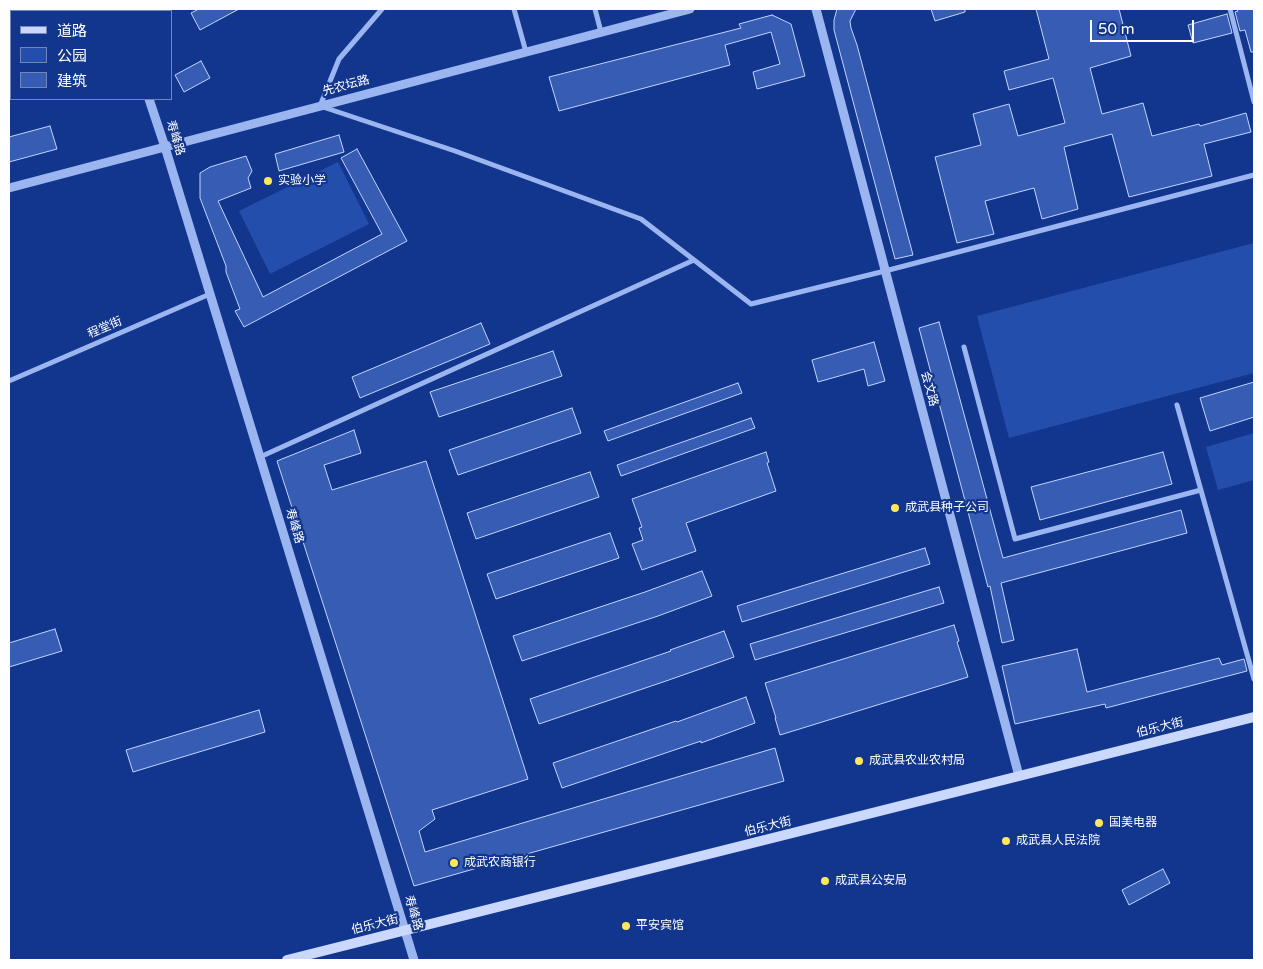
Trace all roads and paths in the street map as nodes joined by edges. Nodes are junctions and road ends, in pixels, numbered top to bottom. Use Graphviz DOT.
graph roads {
  1 [pos="382,9"];
  2 [pos="514,9"];
  3 [pos="595,9"];
  4 [pos="690,9"];
  5 [pos="816,9"];
  6 [pos="1230,9"];
  7 [pos="674,11"];
  8 [pos="602,32"];
  9 [pos="526,52"];
  10 [pos="149,100"];
  11 [pos="1254,102"];
  12 [pos="320,106"];
  13 [pos="165,147"];
  14 [pos="1254,175"];
  15 [pos="9,188"];
  16 [pos="694,260"];
  17 [pos="885,271"];
  18 [pos="210,294"];
  19 [pos="964,347"];
  20 [pos="9,381"];
  21 [pos="1177,405"];
  22 [pos="260,457"];
  23 [pos="1201,490"];
  24 [pos="1254,679"];
  25 [pos="1254,717"];
  26 [pos="1019,776"];
  27 [pos="405,931"];
  28 [pos="288,960"];
  29 [pos="414,960"];
  1 -- 12 [label="street"];
  2 -- 9 [label="street"];
  3 -- 8 [label="street"];
  4 -- 7 [label="street, 先农坛路"];
  5 -- 17 [label="street, 会文路"];
  6 -- 11 [label="street"];
  7 -- 8 [label="street, 先农坛路"];
  8 -- 9 [label="street, 先农坛路"];
  9 -- 12 [label="street, 先农坛路"];
  10 -- 13 [label="street, 寿峰路"];
  12 -- 13 [label="street, 先农坛路"];
  12 -- 16 [label="street"];
  13 -- 15 [label="street, 先农坛路"];
  13 -- 18 [label="street, 寿峰路"];
  14 -- 17 [label="street"];
  16 -- 17 [label="street"];
  16 -- 22 [label="street"];
  17 -- 26 [label="street, 会文路"];
  18 -- 20 [label="street, 程堂街"];
  18 -- 22 [label="street, 寿峰路"];
  19 -- 23 [label="street"];
  21 -- 23 [label="street"];
  22 -- 27 [label="street, 寿峰路"];
  23 -- 24 [label="street"];
  25 -- 26 [label="main road, 伯乐大街"];
  26 -- 27 [label="main road, 伯乐大街"];
  27 -- 28 [label="main road, 伯乐大街"];
  27 -- 29 [label="street, 寿峰路"];
}
